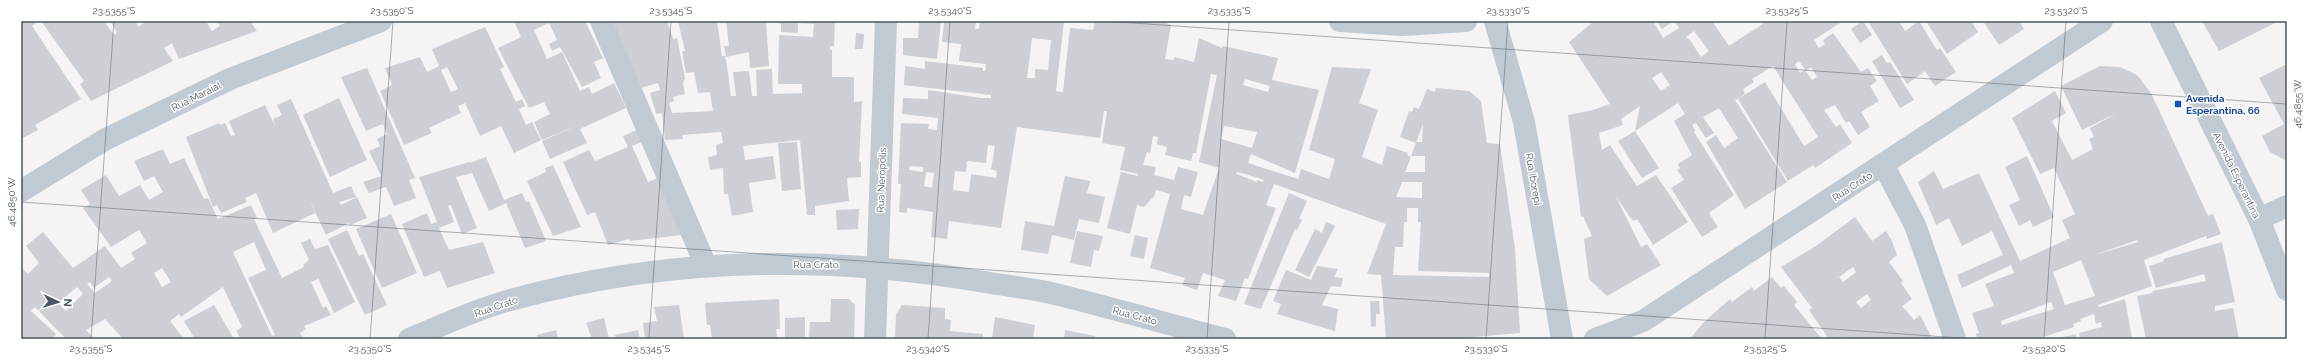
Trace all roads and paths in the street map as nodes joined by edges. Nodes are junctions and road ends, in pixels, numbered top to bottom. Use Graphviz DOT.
graph roads {
  1 [pos="381,21"];
  2 [pos="600,21"];
  3 [pos="886,21"];
  4 [pos="1340,21"];
  5 [pos="1466,21"];
  6 [pos="1495,21"];
  7 [pos="2102,21"];
  8 [pos="2161,21"];
  9 [pos="1884,166"];
  10 [pos="21,191"];
  11 [pos="2287,206"];
  12 [pos="2259,220"];
  13 [pos="706,266"];
  14 [pos="878,268"];
  15 [pos="2282,270"];
  16 [pos="2287,290"];
  17 [pos="409,339"];
  18 [pos="875,339"];
  19 [pos="1225,339"];
  20 [pos="1562,339"];
  21 [pos="1596,339"];
  22 [pos="1955,339"];
  1 -- 10 [label="street, Rua Maraial"];
  2 -- 13 [label="street"];
  3 -- 14 [label="street, Rua Nerópolis"];
  4 -- 5 [label="street"];
  6 -- 20 [label="street, Rua Iborepi"];
  7 -- 9 [label="street, Rua Crato"];
  8 -- 12 [label="street, Avenida Esperantina"];
  9 -- 21 [label="street, Rua Crato"];
  9 -- 22 [label="street"];
  11 -- 12 [label="street"];
  12 -- 15 [label="street, Avenida Esperantina"];
  13 -- 14 [label="street, Rua Crato"];
  13 -- 17 [label="street, Rua Crato"];
  14 -- 18 [label="street, Rua Nerópolis"];
  14 -- 19 [label="street, Rua Crato"];
  15 -- 16 [label="street, Avenida Esperantina"];
}
